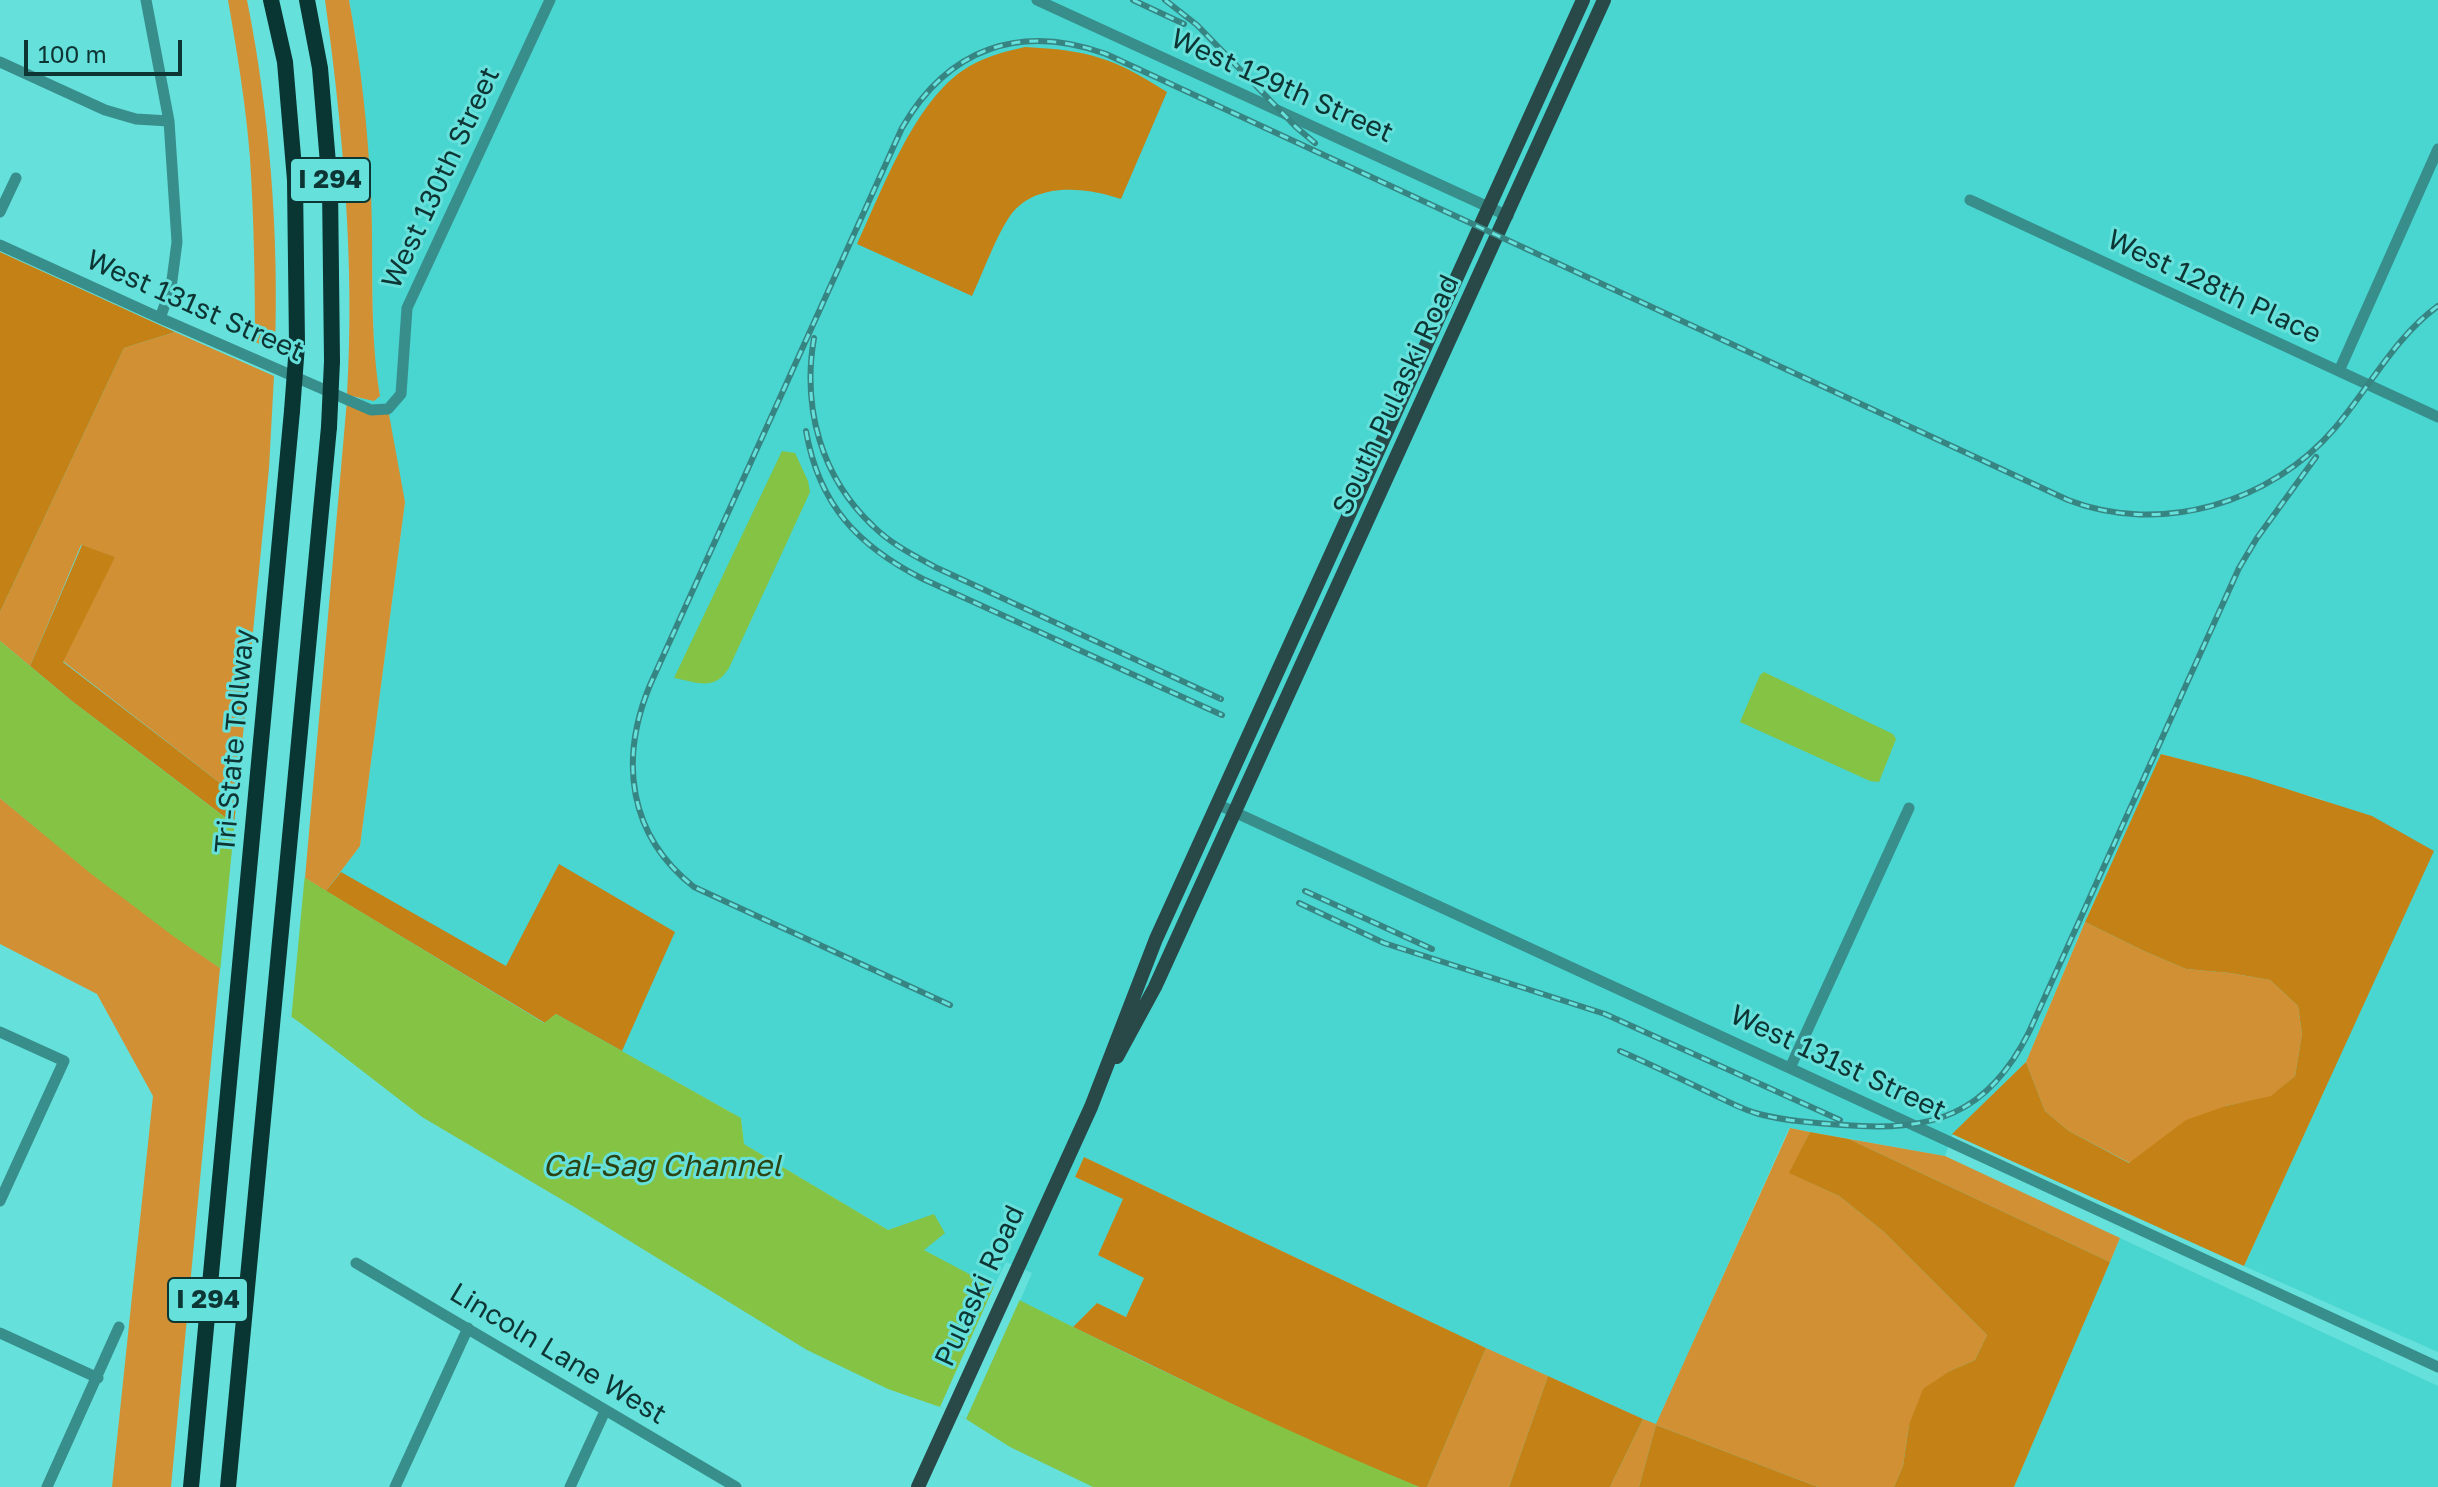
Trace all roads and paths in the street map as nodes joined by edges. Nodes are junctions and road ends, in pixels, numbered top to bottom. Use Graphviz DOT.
graph roads {
  1 [pos="146,0"];
  2 [pos="271,0"];
  3 [pos="307,0"];
  4 [pos="550,0"];
  5 [pos="1037,0"];
  6 [pos="1583,0"];
  7 [pos="1604,0"];
  8 [pos="0,62"];
  9 [pos="169,121"];
  10 [pos="2438,149"];
  11 [pos="16,178"];
  12 [pos="1970,200"];
  13 [pos="1488,206"];
  14 [pos="0,212"];
  15 [pos="1508,216"];
  16 [pos="0,245"];
  17 [pos="160,318"];
  18 [pos="2339,371"];
  19 [pos="371,410"];
  20 [pos="2438,417"];
  21 [pos="1217,804"];
  22 [pos="1909,808"];
  23 [pos="1235,812"];
  24 [pos="0,1032"];
  25 [pos="1790,1068"];
  26 [pos="1091,1107"];
  27 [pos="0,1201"];
  28 [pos="356,1263"];
  29 [pos="119,1327"];
  30 [pos="468,1328"];
  31 [pos="0,1333"];
  32 [pos="2438,1367"];
  33 [pos="98,1378"];
  34 [pos="605,1411"];
  35 [pos="47,1487"];
  36 [pos="191,1487"];
  37 [pos="228,1487"];
  38 [pos="395,1487"];
  39 [pos="570,1487"];
  40 [pos="736,1487"];
  41 [pos="918,1487"];
  1 -- 9 [label="street"];
  2 -- 36 [label="highway, Tri-State Tollway / I 294, bridge"];
  3 -- 37 [label="highway, I 294, bridge"];
  4 -- 19 [label="street, West 130th Street"];
  5 -- 13 [label="street, West 129th Street"];
  6 -- 13 [label="main road, South Pulaski Road"];
  7 -- 15 [label="main road, South Pulaski Road"];
  8 -- 9 [label="street"];
  9 -- 17 [label="street"];
  10 -- 18 [label="street"];
  11 -- 14 [label="street"];
  12 -- 18 [label="street, West 128th Place"];
  13 -- 15 [label="street, West 129th Street"];
  13 -- 21 [label="main road, South Pulaski Road"];
  15 -- 23 [label="main road, South Pulaski Road"];
  16 -- 17 [label="street, West 131st Street"];
  17 -- 19 [label="street, West 131st Street"];
  18 -- 20 [label="street, West 128th Place"];
  21 -- 23 [label="street, West 131st Street"];
  21 -- 26 [label="main road, Pulaski Road"];
  22 -- 25 [label="street"];
  23 -- 25 [label="street, West 131st Street"];
  23 -- 26 [label="main road, Pulaski Road"];
  24 -- 27 [label="street"];
  25 -- 32 [label="street, West 131st Street"];
  26 -- 41 [label="main road, Pulaski Road"];
  28 -- 30 [label="street, Lincoln Lane West"];
  29 -- 33 [label="street"];
  30 -- 34 [label="street, Lincoln Lane West"];
  30 -- 38 [label="street"];
  31 -- 33 [label="street"];
  33 -- 35 [label="street"];
  34 -- 39 [label="street"];
  34 -- 40 [label="street, Lincoln Lane West"];
}
